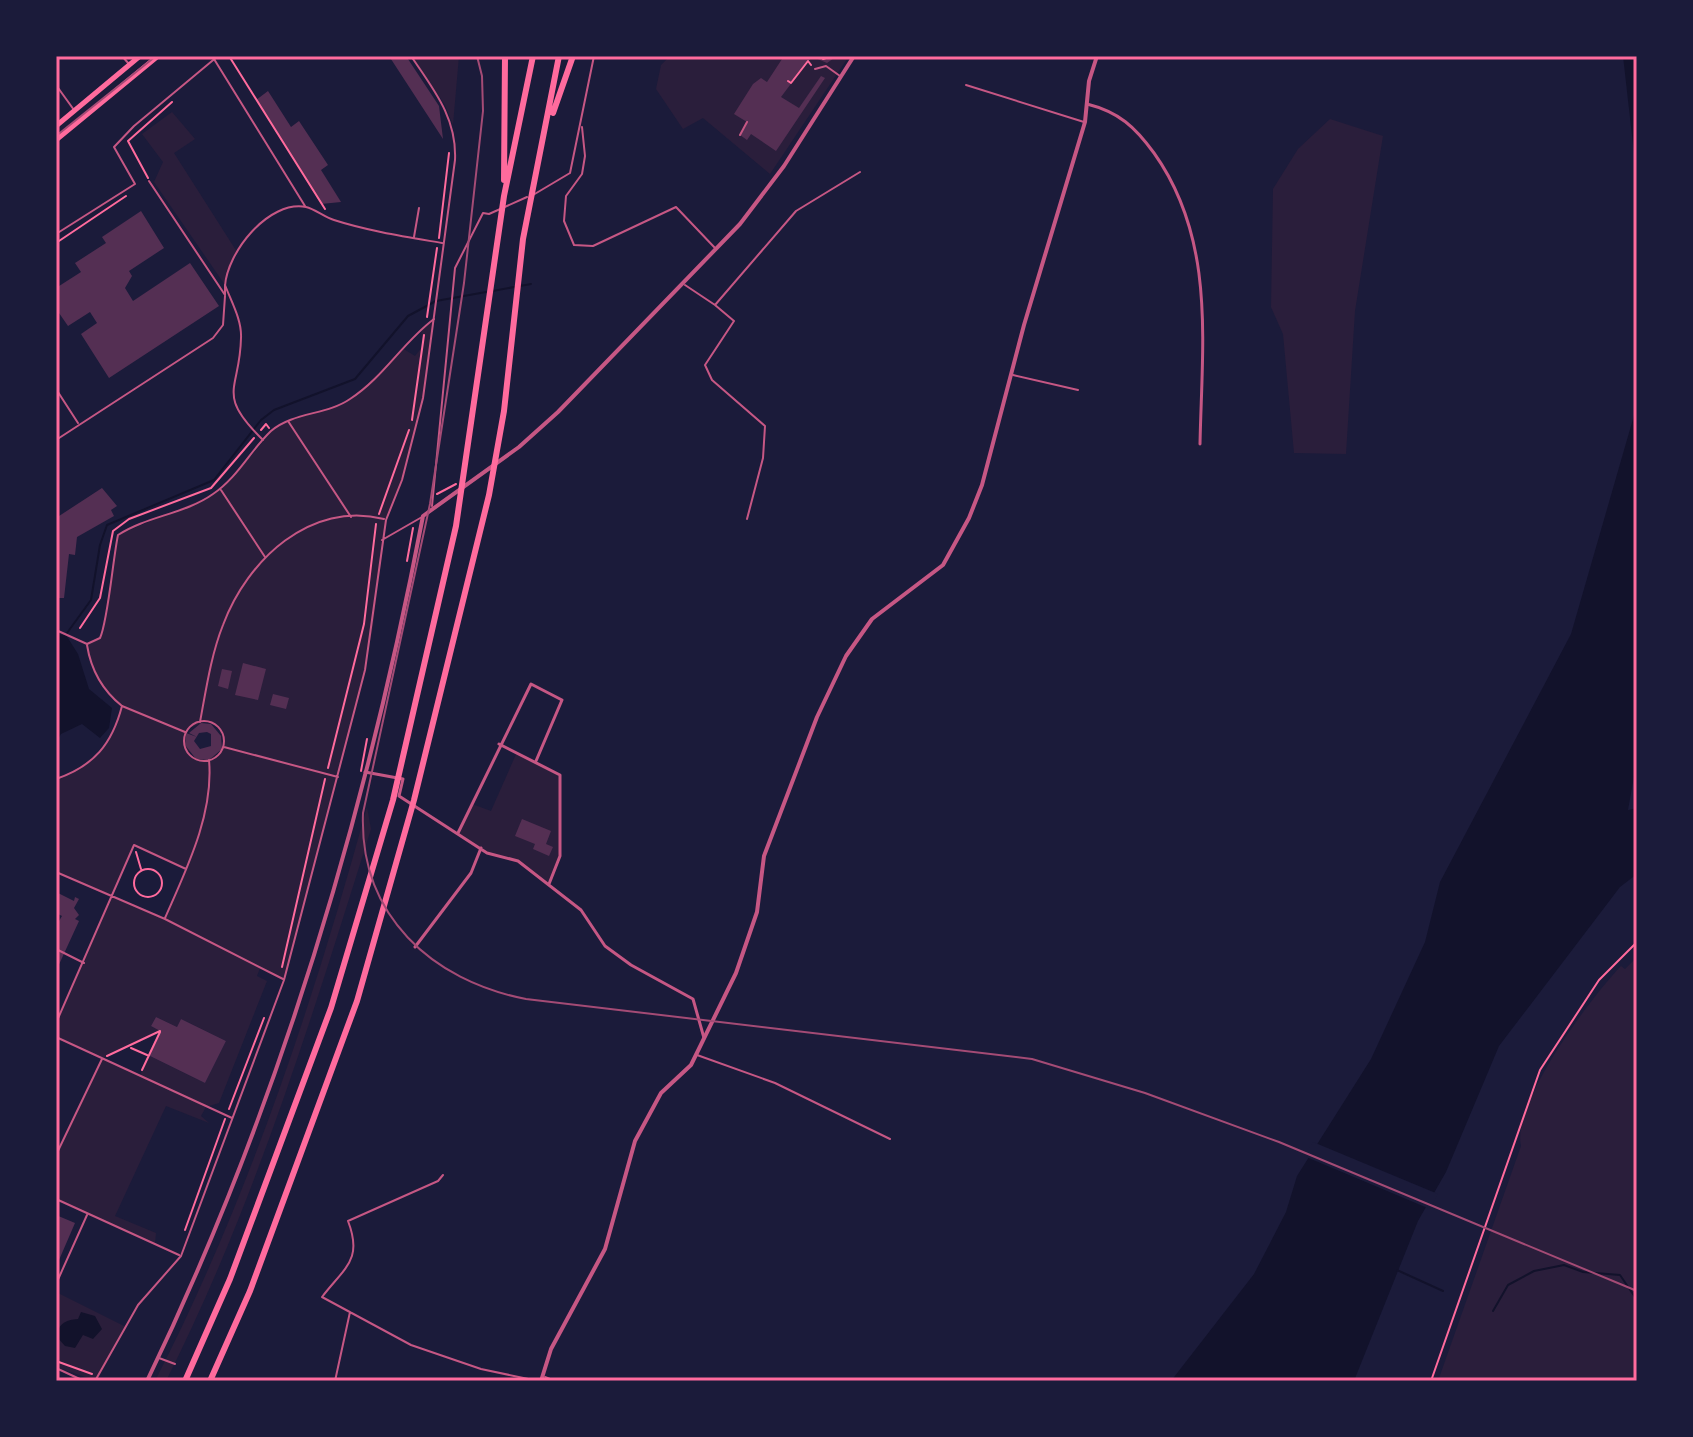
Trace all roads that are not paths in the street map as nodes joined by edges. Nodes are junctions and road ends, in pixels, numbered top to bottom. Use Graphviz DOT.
graph roads {
  1 [pos="122,56"];
  2 [pos="140,56"];
  3 [pos="158,56"];
  4 [pos="411,56"];
  5 [pos="505,56"];
  6 [pos="533,56"];
  7 [pos="559,56"];
  8 [pos="573,56"];
  9 [pos="594,56"];
  10 [pos="854,56"];
  11 [pos="1096,56"];
  12 [pos="216,59"];
  13 [pos="129,65"];
  14 [pos="815,69"];
  15 [pos="841,77"];
  16 [pos="56,85"];
  17 [pos="966,85"];
  18 [pos="1087,104"];
  19 [pos="75,111"];
  20 [pos="581,122"];
  21 [pos="747,122"];
  22 [pos="1085,122"];
  23 [pos="56,126"];
  24 [pos="547,132"];
  25 [pos="740,135"];
  26 [pos="56,140"];
  27 [pos="860,172"];
  28 [pos="147,182"];
  29 [pos="504,196"];
  30 [pos="306,207"];
  31 [pos="419,208"];
  32 [pos="56,234"];
  33 [pos="413,238"];
  34 [pos="444,243"];
  35 [pos="716,249"];
  36 [pos="683,284"];
  37 [pos="225,285"];
  38 [pos="225,295"];
  39 [pos="715,305"];
  40 [pos="434,319"];
  41 [pos="1011,375"];
  42 [pos="56,389"];
  43 [pos="1078,390"];
  44 [pos="288,421"];
  45 [pos="78,424"];
  46 [pos="56,440"];
  47 [pos="264,440"];
  48 [pos="1200,444"];
  49 [pos="220,489"];
  50 [pos="431,512"];
  51 [pos="423,516"];
  52 [pos="351,517"];
  53 [pos="747,519"];
  54 [pos="386,520"];
  55 [pos="382,540"];
  56 [pos="265,557"];
  57 [pos="56,630"];
  58 [pos="87,644"];
  59 [pos="122,706"];
  60 [pos="200,722"];
  61 [pos="186,733"];
  62 [pos="499,744"];
  63 [pos="223,746"];
  64 [pos="209,760"];
  65 [pos="536,761"];
  66 [pos="365,772"];
  67 [pos="338,777"];
  68 [pos="398,778"];
  69 [pos="56,779"];
  70 [pos="413,805"];
  71 [pos="458,833"];
  72 [pos="481,848"];
  73 [pos="186,869"];
  74 [pos="56,872"];
  75 [pos="549,885"];
  76 [pos="112,897"];
  77 [pos="165,919"];
  78 [pos="415,947"];
  79 [pos="56,949"];
  80 [pos="84,963"];
  81 [pos="284,980"];
  82 [pos="56,1023"];
  83 [pos="56,1037"];
  84 [pos="704,1038"];
  85 [pos="696,1055"];
  86 [pos="102,1059"];
  87 [pos="233,1118"];
  88 [pos="890,1139"];
  89 [pos="56,1155"];
  90 [pos="443,1175"];
  91 [pos="56,1199"];
  92 [pos="87,1215"];
  93 [pos="181,1256"];
  94 [pos="56,1284"];
  95 [pos="350,1312"];
  96 [pos="158,1357"];
  97 [pos="175,1364"];
  98 [pos="56,1368"];
  99 [pos="540,1379"];
  100 [pos="84,1381"];
  101 [pos="95,1381"];
  102 [pos="147,1381"];
  103 [pos="185,1381"];
  104 [pos="210,1381"];
  105 [pos="335,1381"];
  106 [pos="555,1381"];
  1 -- 13 [label="street"];
  2 -- 13 [label="main road"];
  3 -- 26 [label="main road"];
  4 -- 34 [label="street"];
  5 -- 29 [label="highway"];
  6 -- 29 [label="highway"];
  7 -- 24 [label="highway"];
  8 -- 24 [label="highway"];
  9 -- 20 [label="street"];
  10 -- 15 [label="street"];
  11 -- 18 [label="street"];
  12 -- 30 [label="street"];
  12 -- 32 [label="street"];
  13 -- 19 [label="main road"];
  14 -- 15 [label="street"];
  15 -- 35 [label="street"];
  16 -- 19 [label="street"];
  17 -- 22 [label="street"];
  18 -- 22 [label="street"];
  18 -- 48 [label="street"];
  19 -- 23 [label="main road"];
  20 -- 35 [label="street"];
  20 -- 50 [label="street"];
  21 -- 25 [label="street"];
  22 -- 41 [label="street"];
  24 -- 70 [label="highway"];
  27 -- 39 [label="street"];
  28 -- 38 [label="street"];
  29 -- 68 [label="highway"];
  30 -- 33 [label="street"];
  30 -- 37 [label="street"];
  31 -- 33 [label="street"];
  33 -- 34 [label="street"];
  34 -- 40 [label="street"];
  35 -- 36 [label="street"];
  36 -- 39 [label="street"];
  36 -- 50 [label="street"];
  37 -- 38 [label="street"];
  37 -- 47 [label="street"];
  38 -- 45 [label="street"];
  39 -- 53 [label="street"];
  40 -- 44 [label="street"];
  40 -- 54 [label="street"];
  41 -- 43 [label="street"];
  41 -- 84 [label="street"];
  42 -- 45 [label="street"];
  44 -- 47 [label="street"];
  44 -- 52 [label="street"];
  45 -- 46 [label="street"];
  47 -- 49 [label="street"];
  49 -- 56 [label="street"];
  49 -- 58 [label="street"];
  50 -- 51 [label="street"];
  51 -- 55 [label="street"];
  51 -- 66 [label="street"];
  52 -- 54 [label="street"];
  52 -- 56 [label="street"];
  54 -- 55 [label="street"];
  55 -- 67 [label="street"];
  56 -- 60 [label="street"];
  57 -- 58 [label="street"];
  58 -- 59 [label="street"];
  59 -- 61 [label="street"];
  59 -- 69 [label="street"];
  60 -- 61 [label="street"];
  60 -- 63 [label="street"];
  61 -- 64 [label="street"];
  62 -- 65 [label="street"];
  62 -- 65 [label="street"];
  62 -- 71 [label="street"];
  63 -- 64 [label="street"];
  63 -- 67 [label="street"];
  64 -- 73 [label="street"];
  65 -- 75 [label="street"];
  66 -- 68 [label="street"];
  66 -- 96 [label="street"];
  67 -- 81 [label="street"];
  68 -- 70 [label="street"];
  68 -- 103 [label="highway"];
  70 -- 71 [label="street"];
  70 -- 104 [label="highway"];
  71 -- 72 [label="street"];
  72 -- 75 [label="street"];
  72 -- 78 [label="street"];
  73 -- 76 [label="street"];
  73 -- 77 [label="street"];
  74 -- 76 [label="street"];
  75 -- 84 [label="street"];
  76 -- 77 [label="street"];
  76 -- 80 [label="street"];
  77 -- 81 [label="street"];
  79 -- 80 [label="street"];
  80 -- 82 [label="street"];
  81 -- 87 [label="street"];
  83 -- 86 [label="street"];
  84 -- 85 [label="street"];
  85 -- 88 [label="street"];
  85 -- 99 [label="street"];
  86 -- 87 [label="street"];
  86 -- 89 [label="street"];
  87 -- 93 [label="street"];
  90 -- 95 [label="street"];
  91 -- 92 [label="street"];
  92 -- 93 [label="street"];
  92 -- 94 [label="street"];
  93 -- 101 [label="street"];
  95 -- 99 [label="street"];
  95 -- 105 [label="street"];
  96 -- 97 [label="street"];
  96 -- 102 [label="street"];
  98 -- 100 [label="street"];
  99 -- 106 [label="street"];
}
